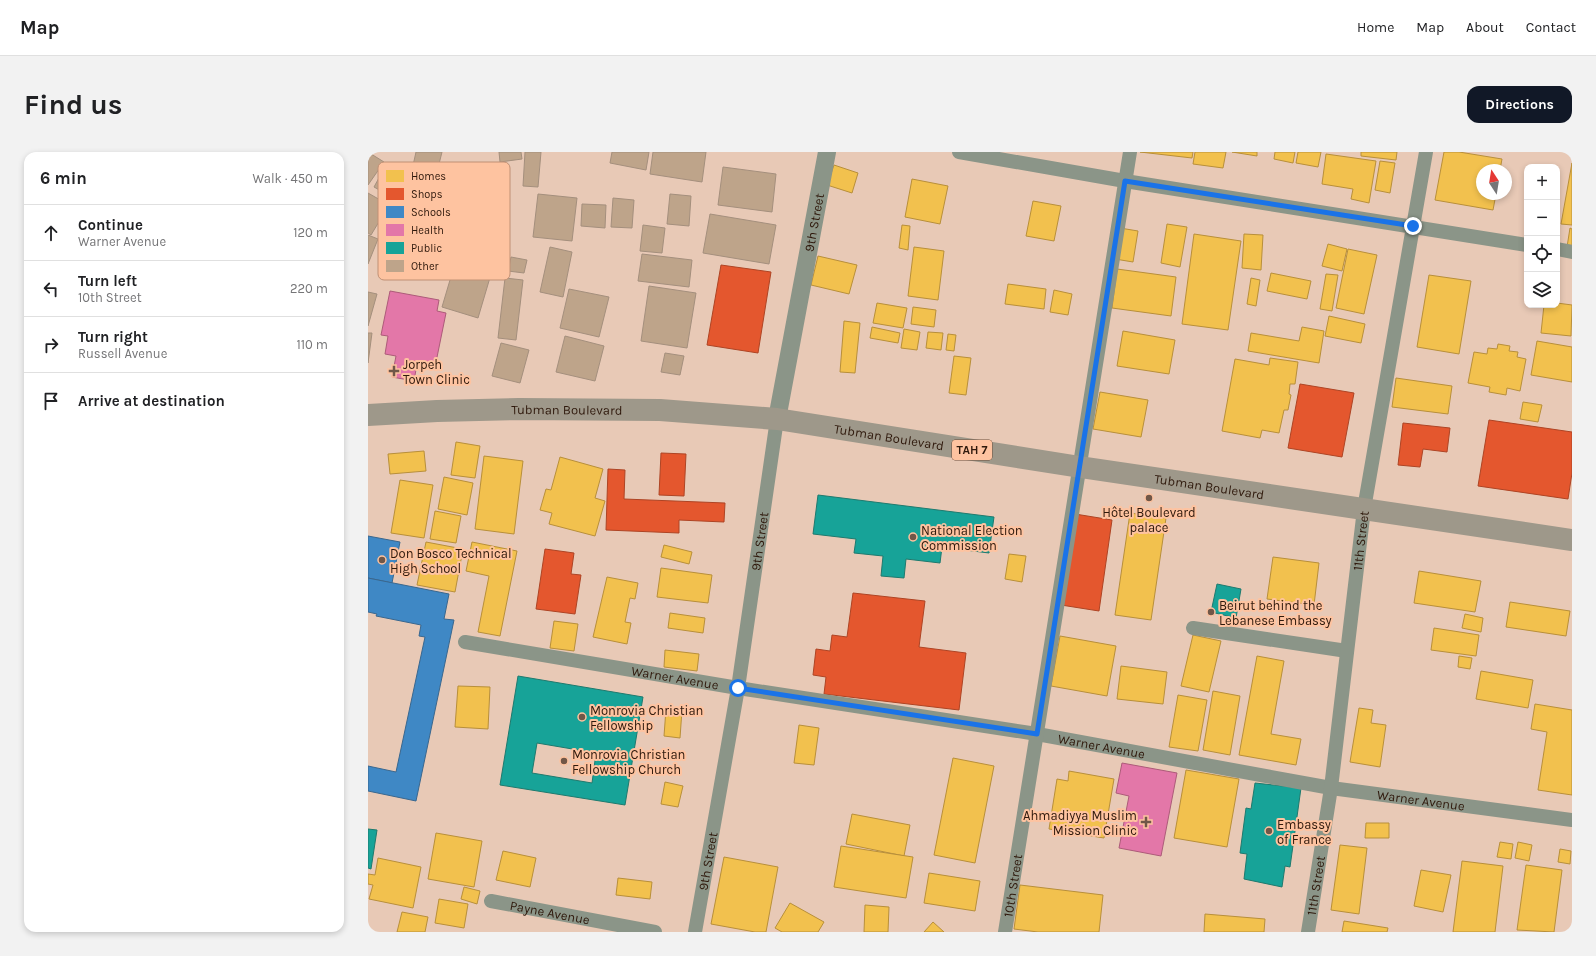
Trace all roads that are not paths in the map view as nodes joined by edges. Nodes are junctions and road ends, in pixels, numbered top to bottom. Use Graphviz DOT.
graph roads {
  1 [pos="827,152"];
  2 [pos="959,152"];
  3 [pos="1130,152"];
  4 [pos="1426,152"];
  5 [pos="1125,181"];
  6 [pos="1413,226"];
  7 [pos="1524,244"];
  8 [pos="1560,250"];
  9 [pos="1572,252"];
  10 [pos="368,415"];
  11 [pos="777,419"];
  12 [pos="1080,467"];
  13 [pos="1364,510"];
  14 [pos="1572,540"];
  15 [pos="1193,628"];
  16 [pos="466,642"];
  17 [pos="1347,651"];
  18 [pos="738,688"];
  19 [pos="1037,734"];
  20 [pos="1331,788"];
  21 [pos="1572,820"];
  22 [pos="491,901"];
  23 [pos="655,932"];
  24 [pos="695,932"];
  25 [pos="1005,932"];
  26 [pos="1308,932"];
  1 -- 11 [label="street, 9th Street"];
  2 -- 5 [label="street"];
  3 -- 5 [label="street, 10th Street"];
  4 -- 6 [label="street, 11th Street"];
  5 -- 6 [label="street"];
  5 -- 12 [label="street, 10th Street"];
  6 -- 7 [label="street"];
  6 -- 13 [label="street, 11th Street"];
  8 -- 9 [label="street"];
  10 -- 11 [label="highway, Tubman Boulevard / TAH 7"];
  11 -- 12 [label="highway, Tubman Boulevard / TAH 7"];
  11 -- 18 [label="street, 9th Street"];
  12 -- 13 [label="highway, Tubman Boulevard / TAH 7"];
  12 -- 19 [label="street, 10th Street"];
  13 -- 14 [label="highway, Tubman Boulevard / TAH 7"];
  13 -- 17 [label="street, 11th Street"];
  15 -- 17 [label="street"];
  16 -- 18 [label="street, Warner Avenue"];
  17 -- 20 [label="street, 11th Street"];
  18 -- 19 [label="street, Warner Avenue"];
  18 -- 24 [label="street, 9th Street"];
  19 -- 20 [label="street, Warner Avenue"];
  19 -- 25 [label="street, 10th Street"];
  20 -- 21 [label="street, Warner Avenue"];
  20 -- 26 [label="street, 11th Street"];
  22 -- 23 [label="street, Payne Avenue"];
}
